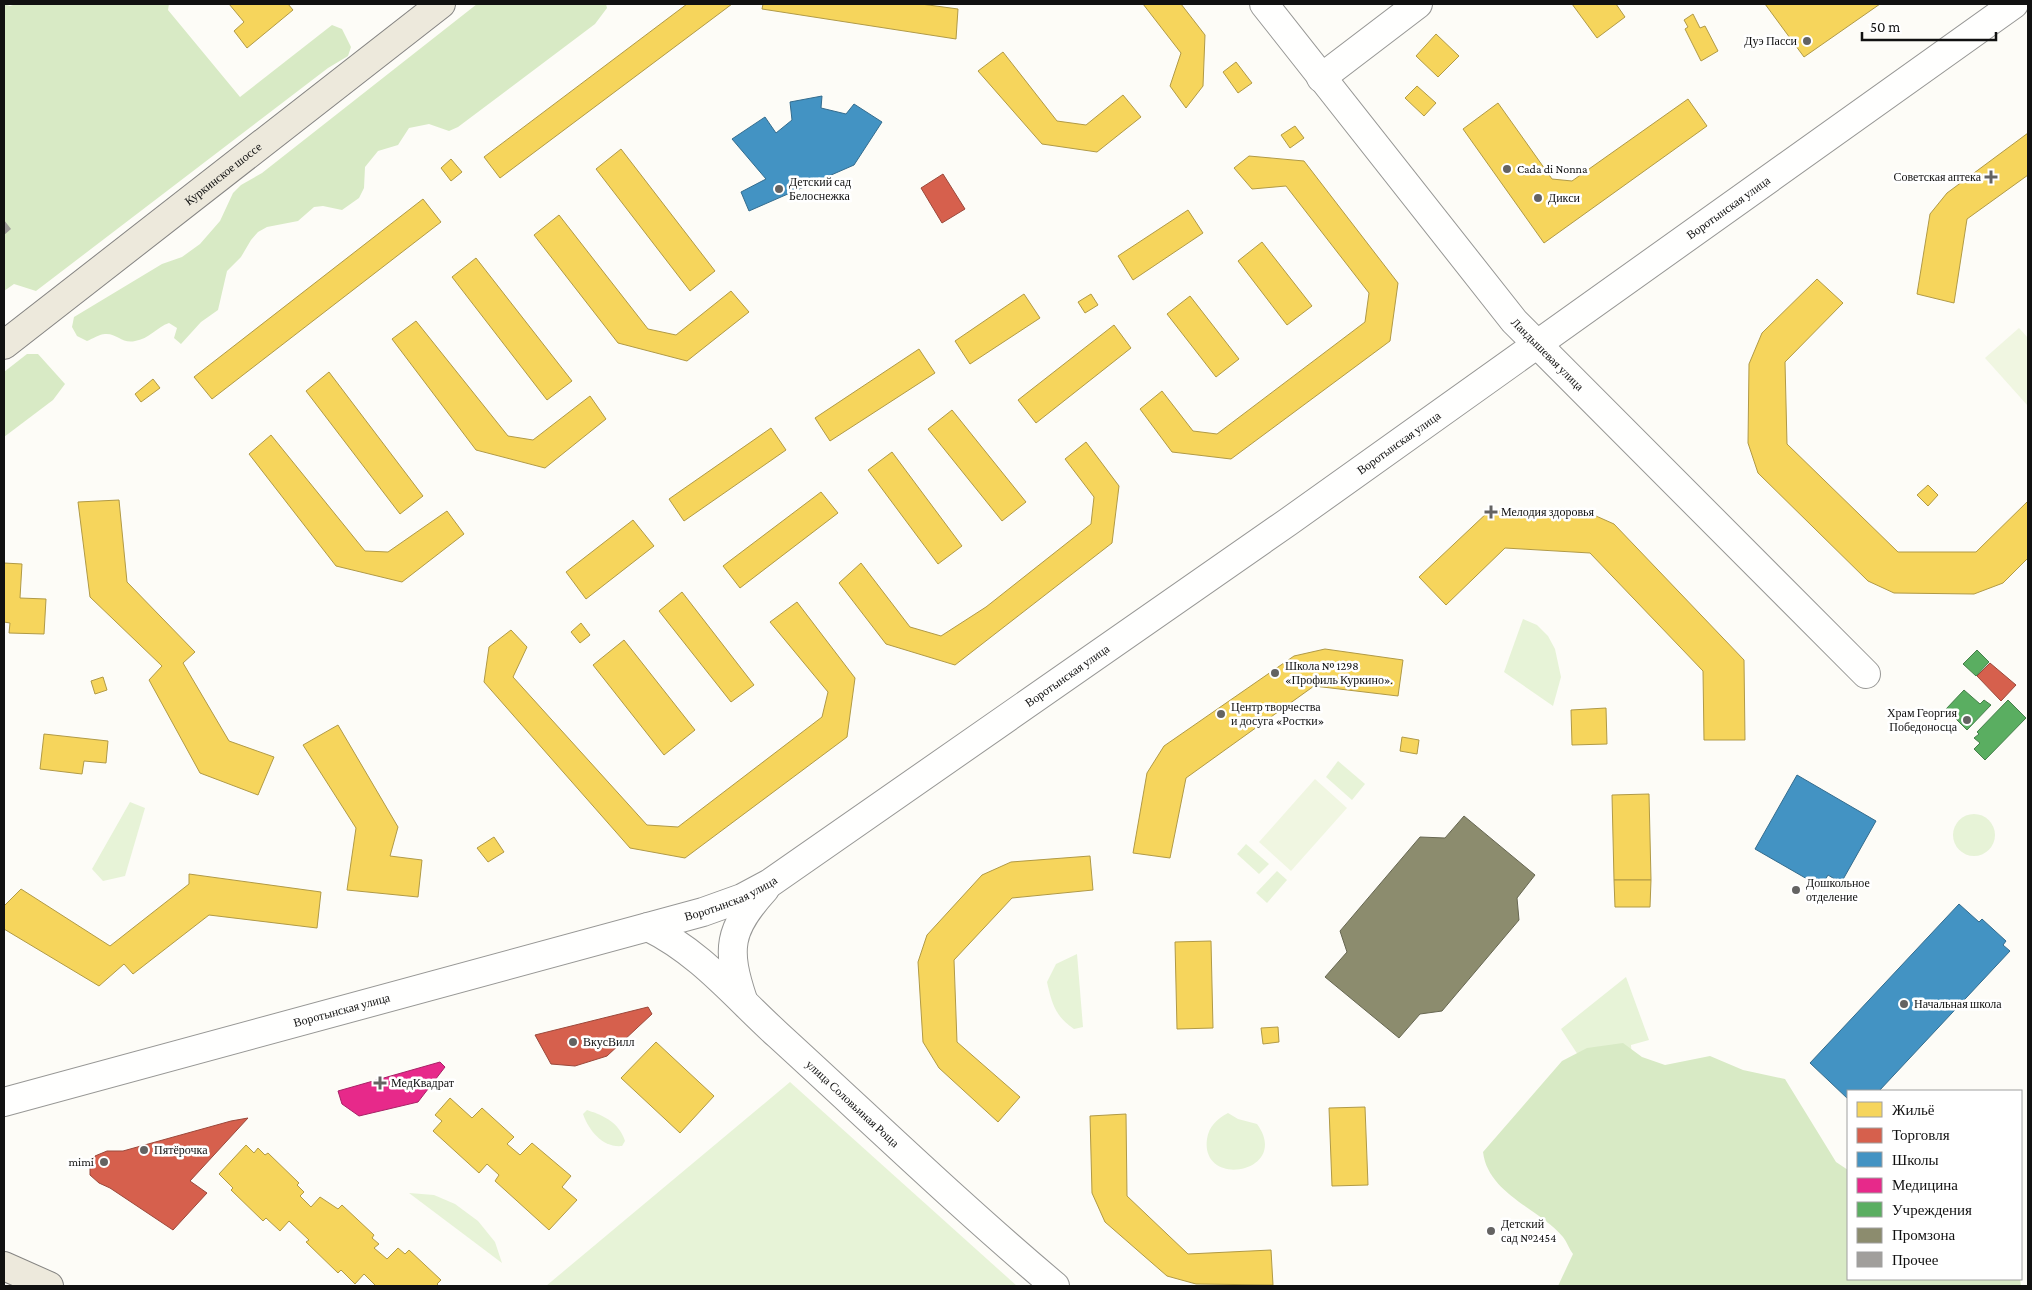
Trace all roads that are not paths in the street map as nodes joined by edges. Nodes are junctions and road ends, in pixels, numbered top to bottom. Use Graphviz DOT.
graph roads {
  1 [pos="442,4"];
  2 [pos="1264,4"];
  3 [pos="1418,4"];
  4 [pos="2014,4"];
  5 [pos="1321,78"];
  6 [pos="1537,342"];
  7 [pos="4,345"];
  8 [pos="1866,674"];
  9 [pos="770,883"];
  10 [pos="648,927"];
  11 [pos="744,1003"];
  12 [pos="4,1102"];
  13 [pos="4,1266"];
  14 [pos="49,1286"];
  15 [pos="1055,1286"];
  1 -- 7 [label="main road, Куркинское шоссе"];
  2 -- 5 [label="street, Ландышевая улица"];
  3 -- 5 [label="street"];
  4 -- 6 [label="street, Воротынская улица"];
  5 -- 6 [label="street, Ландышевая улица"];
  6 -- 8 [label="street, Ландышевая улица"];
  6 -- 9 [label="street, Воротынская улица"];
  9 -- 10 [label="street, Воротынская улица"];
  9 -- 11 [label="street"];
  10 -- 11 [label="street, улица Соловьиная Роща"];
  10 -- 12 [label="street, Воротынская улица"];
  11 -- 15 [label="street, улица Соловьиная Роща"];
  13 -- 14 [label="main road"];
}
